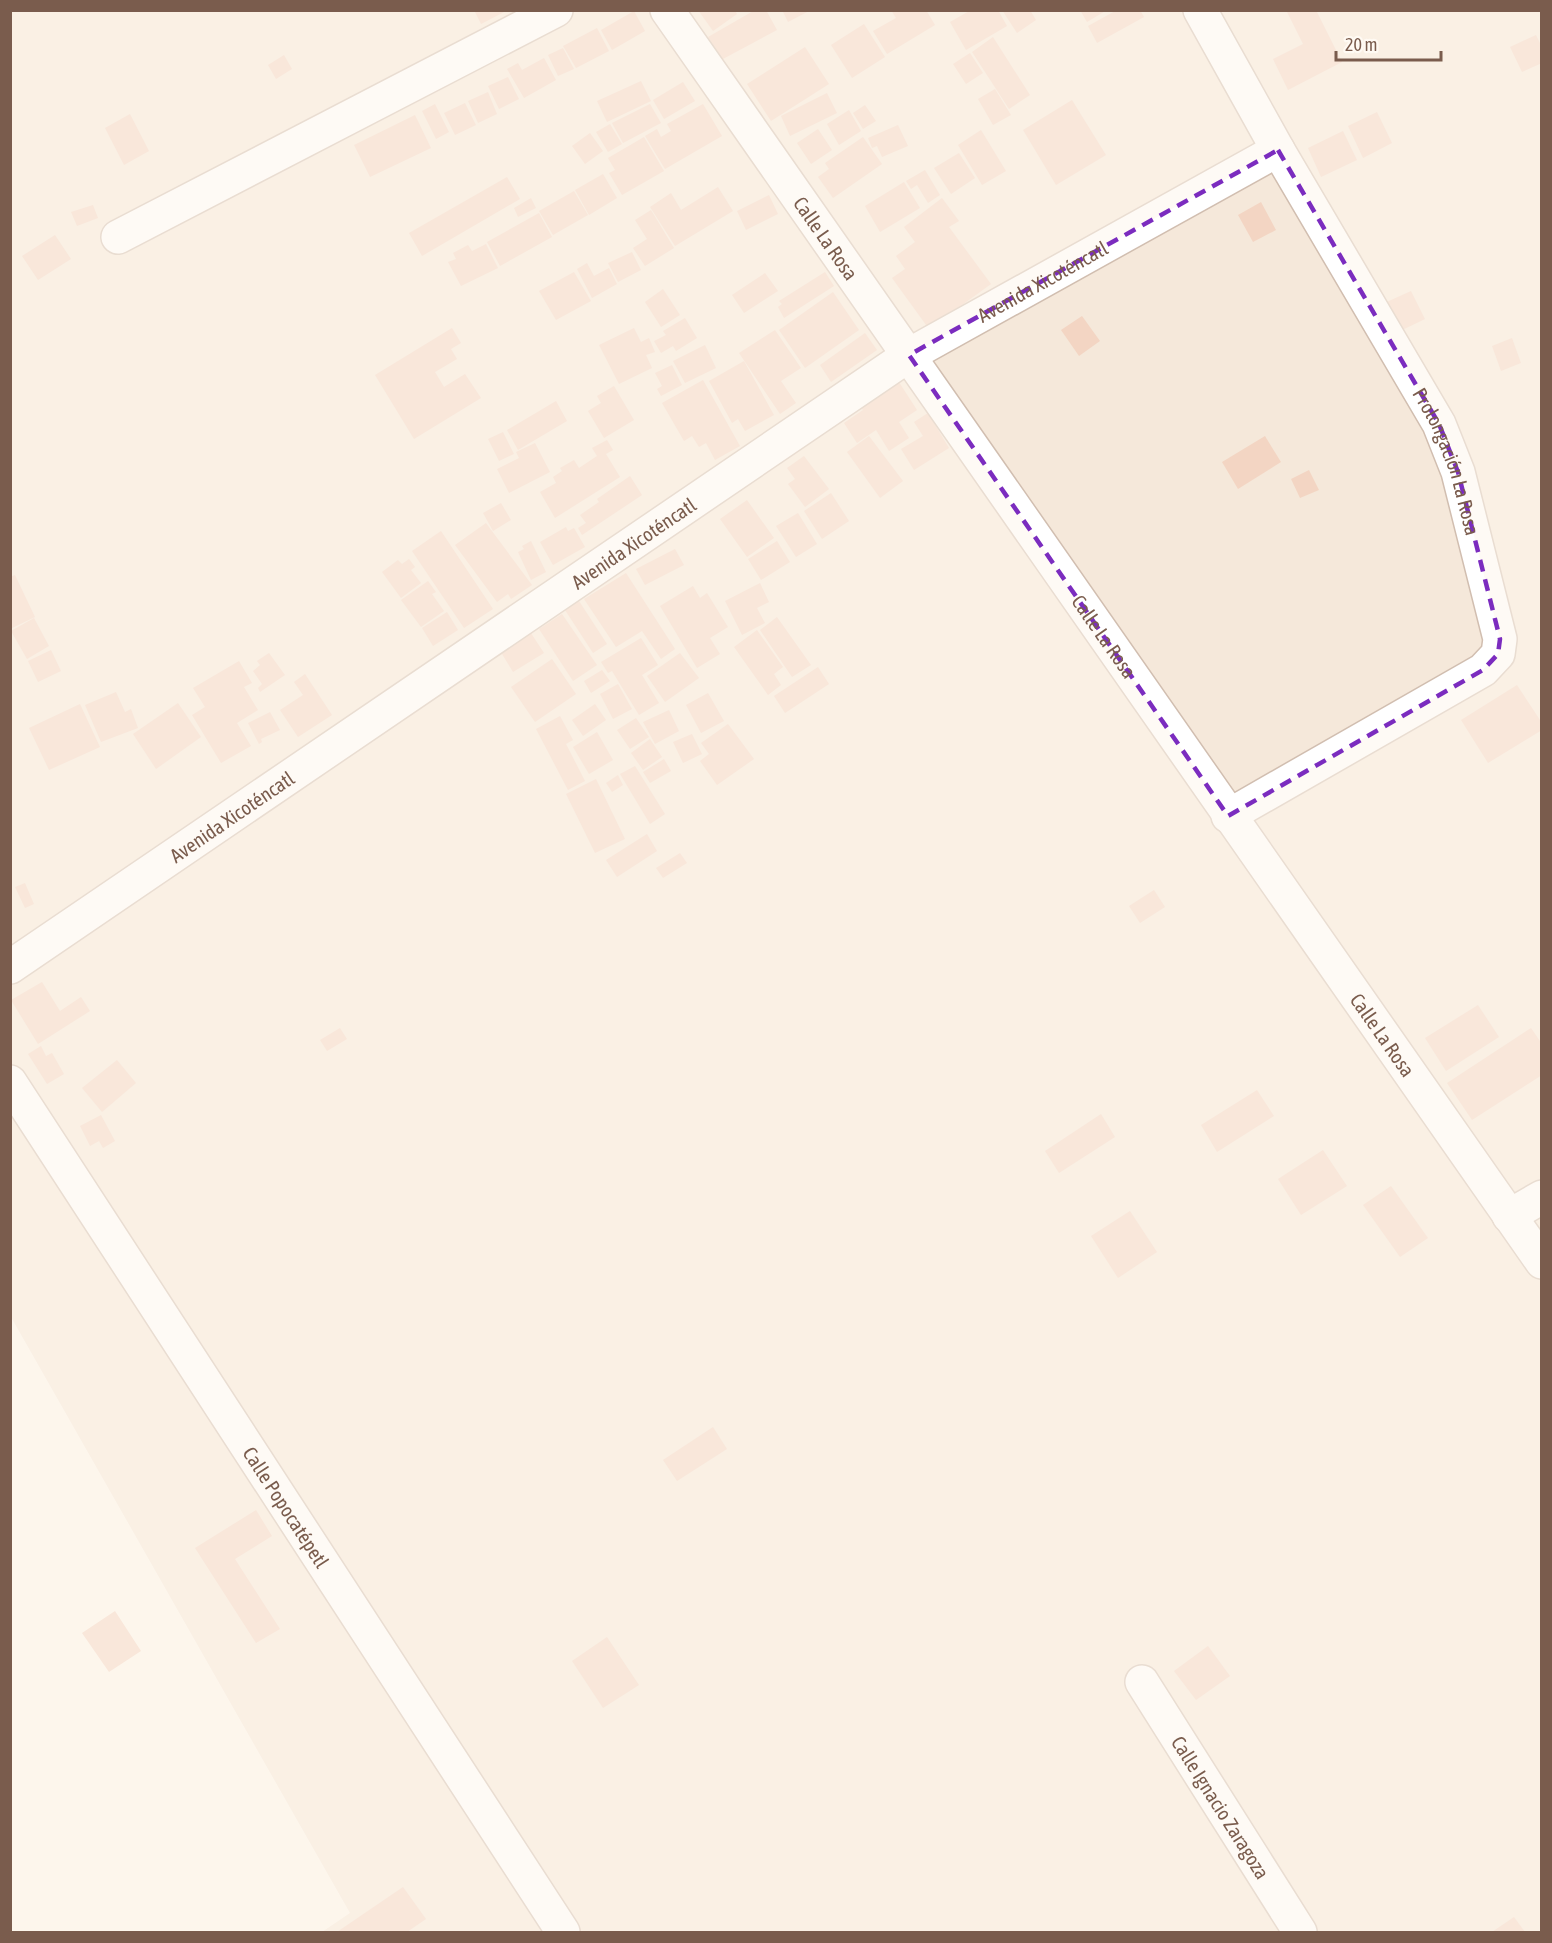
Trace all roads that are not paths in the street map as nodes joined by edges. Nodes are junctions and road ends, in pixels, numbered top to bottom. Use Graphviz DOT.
graph roads {
  1 [pos="556,10"];
  2 [pos="667,10"];
  3 [pos="1200,10"];
  4 [pos="1278,150"];
  5 [pos="118,237"];
  6 [pos="909,355"];
  7 [pos="1228,816"];
  8 [pos="10,967"];
  9 [pos="10,1082"];
  10 [pos="1542,1197"];
  11 [pos="1509,1216"];
  12 [pos="1542,1262"];
  13 [pos="1143,1682"];
  14 [pos="563,1932"];
  15 [pos="1300,1932"];
  1 -- 5 [label="street"];
  2 -- 6 [label="street, Calle La Rosa"];
  3 -- 4 [label="street, Prolongación La Rosa"];
  4 -- 6 [label="street, Avenida Xicoténcatl"];
  4 -- 7 [label="street, Prolongación La Rosa"];
  6 -- 7 [label="street, Calle La Rosa"];
  6 -- 8 [label="street, Avenida Xicoténcatl"];
  7 -- 11 [label="street, Calle La Rosa"];
  9 -- 14 [label="street, Calle Popocatépetl"];
  10 -- 11 [label="street"];
  11 -- 12 [label="street, Calle La Rosa"];
  13 -- 15 [label="street, Calle Ignacio Zaragoza"];
}
